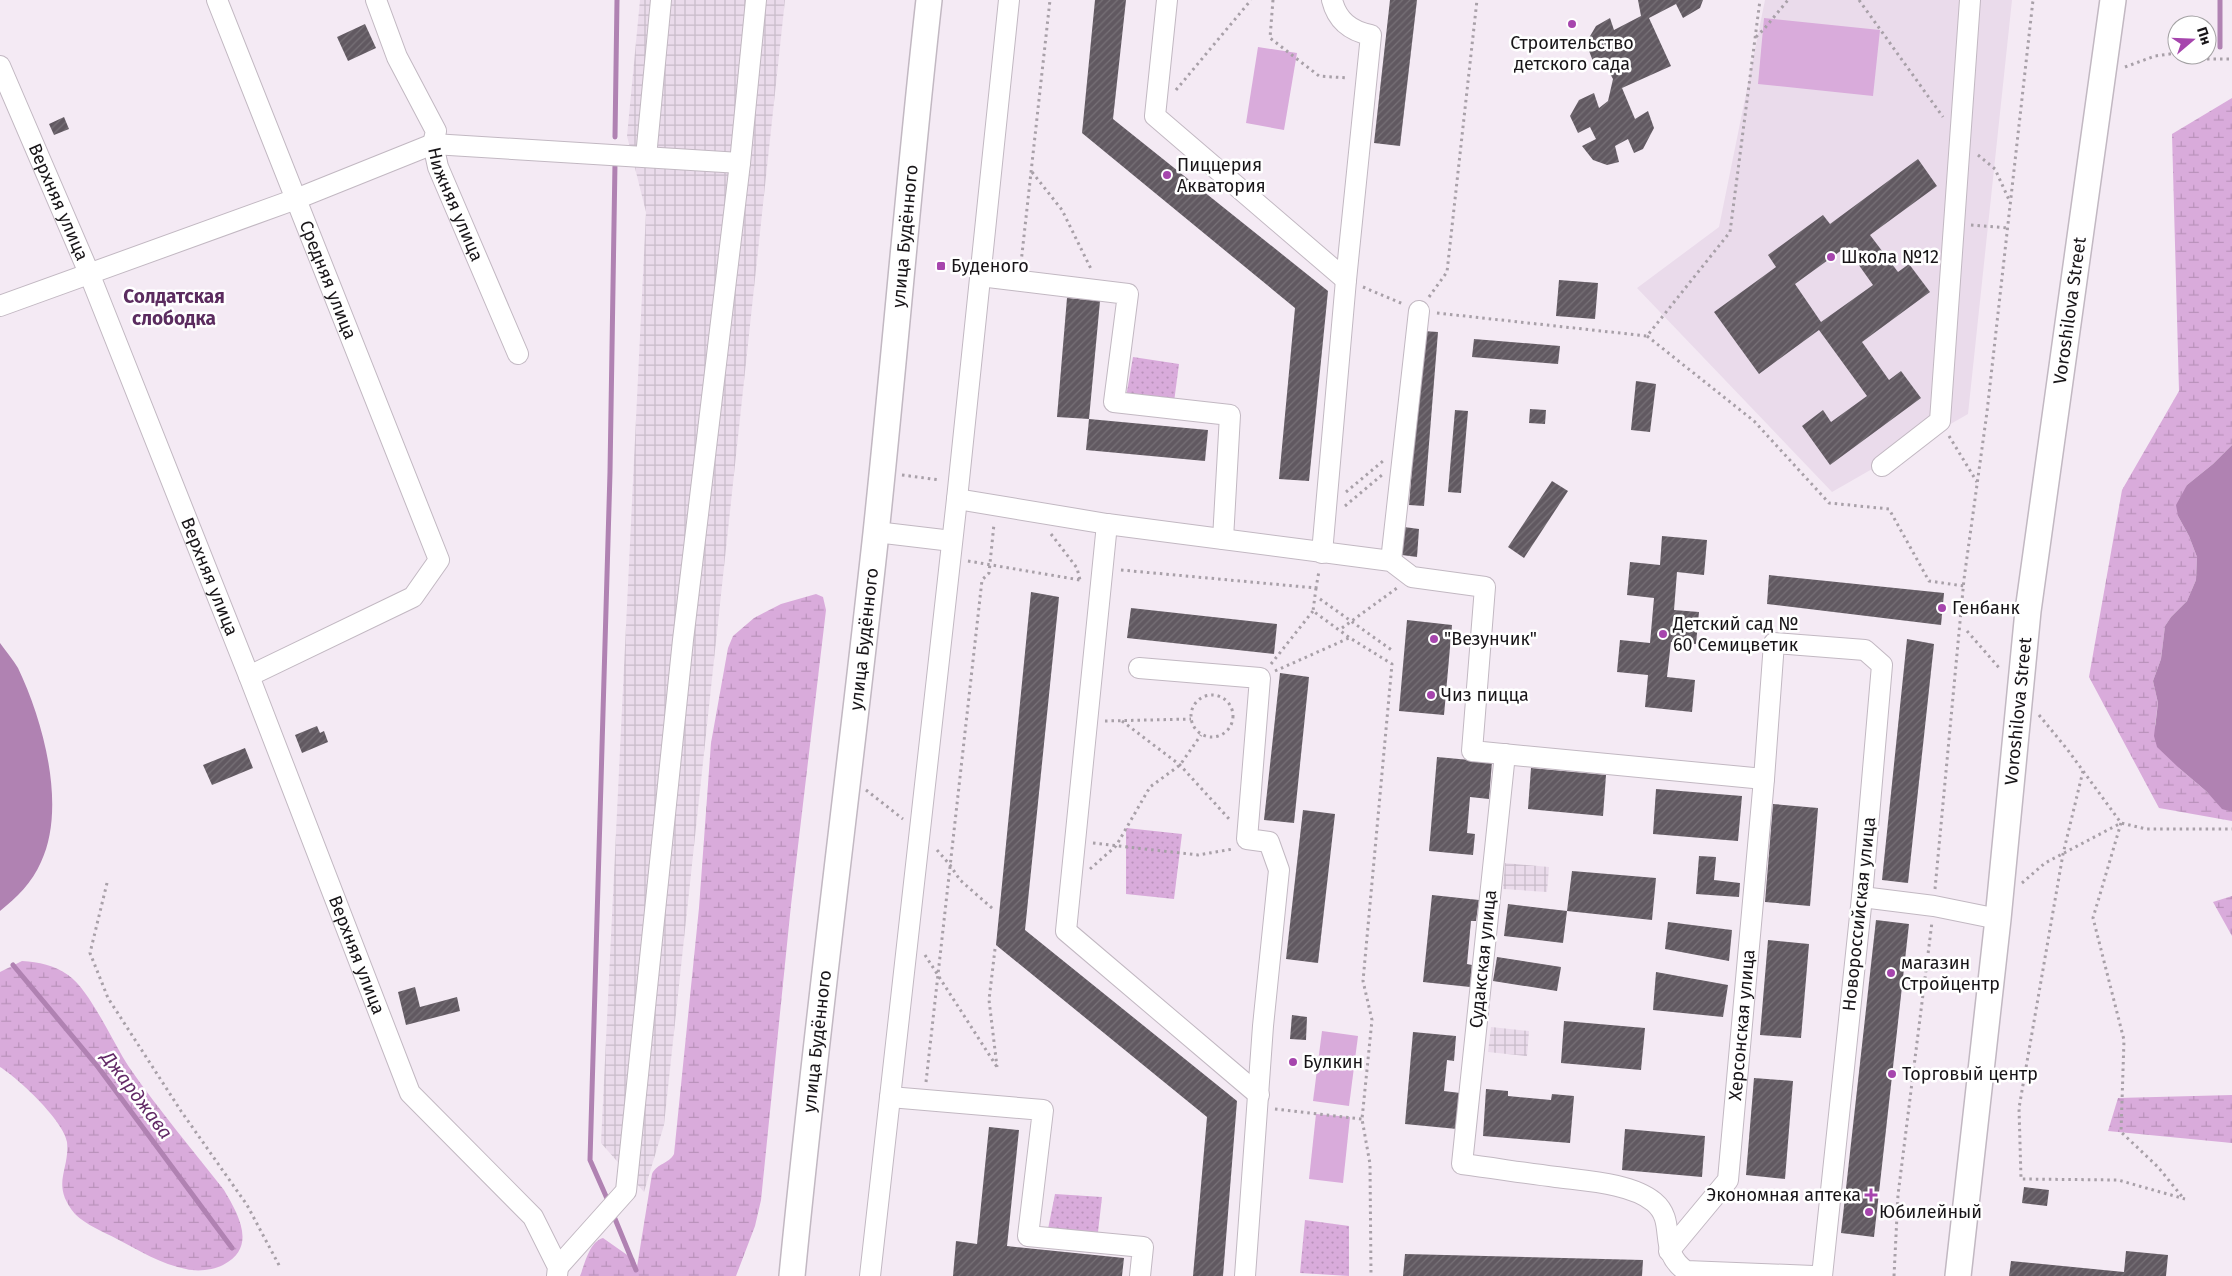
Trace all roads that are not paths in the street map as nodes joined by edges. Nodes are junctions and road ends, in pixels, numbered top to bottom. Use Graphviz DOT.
graph roads {
  1 [pos="217,0"];
  2 [pos="376,0"];
  3 [pos="661,0"];
  4 [pos="756,0"];
  5 [pos="929,0"];
  6 [pos="1009,0"];
  7 [pos="1167,0"];
  8 [pos="1332,0"];
  9 [pos="1970,0"];
  10 [pos="2113,0"];
  11 [pos="0,66"];
  12 [pos="433,144"];
  13 [pos="646,157"];
  14 [pos="740,163"];
  15 [pos="296,199"];
  16 [pos="89,273"];
  17 [pos="980,276"];
  18 [pos="1346,280"];
  19 [pos="0,306"];
  20 [pos="1419,311"];
  21 [pos="518,354"];
  22 [pos="1882,466"];
  23 [pos="957,499"];
  24 [pos="1107,524"];
  25 [pos="876,532"];
  26 [pos="1223,539"];
  27 [pos="951,550"];
  28 [pos="1322,552"];
  29 [pos="1391,562"];
  30 [pos="1774,643"];
  31 [pos="1140,668"];
  32 [pos="249,676"];
  33 [pos="1505,754"];
  34 [pos="1764,779"];
  35 [pos="1862,897"];
  36 [pos="1998,919"];
  37 [pos="890,1097"];
  38 [pos="1258,1101"];
  39 [pos="1671,1263"];
  40 [pos="558,1272"];
  41 [pos="792,1276"];
  42 [pos="870,1276"];
  43 [pos="1140,1276"];
  44 [pos="1245,1276"];
  45 [pos="1813,1276"];
  46 [pos="1822,1276"];
  47 [pos="1958,1276"];
  1 -- 15 [label="street, Средняя улица"];
  2 -- 12 [label="street, Нижняя улица"];
  3 -- 13 [label="street"];
  4 -- 14 [label="street"];
  5 -- 25 [label="main road, улица Будённого"];
  6 -- 17 [label="street"];
  7 -- 18 [label="street"];
  8 -- 18 [label="street"];
  9 -- 22 [label="street"];
  10 -- 36 [label="main road, Voroshilova Street"];
  11 -- 16 [label="street, Верхняя улица"];
  12 -- 13 [label="street"];
  12 -- 15 [label="street"];
  12 -- 21 [label="street, Нижняя улица"];
  13 -- 14 [label="street"];
  14 -- 40 [label="street"];
  15 -- 16 [label="street"];
  15 -- 32 [label="street, Средняя улица"];
  16 -- 19 [label="street"];
  16 -- 32 [label="street, Верхняя улица"];
  17 -- 23 [label="street"];
  17 -- 26 [label="street"];
  18 -- 28 [label="street"];
  20 -- 29 [label="street"];
  23 -- 24 [label="street"];
  23 -- 27 [label="street"];
  24 -- 26 [label="street"];
  24 -- 38 [label="street"];
  25 -- 27 [label="street"];
  25 -- 41 [label="main road, улица Будённого"];
  26 -- 28 [label="street"];
  27 -- 37 [label="street"];
  28 -- 29 [label="street"];
  29 -- 33 [label="street"];
  30 -- 34 [label="street, Херсонская улица"];
  30 -- 35 [label="street, Новороссийская улица"];
  31 -- 38 [label="street"];
  32 -- 40 [label="street, Верхняя улица"];
  33 -- 34 [label="street"];
  33 -- 39 [label="street, Судакская улица"];
  34 -- 39 [label="street, Херсонская улица"];
  35 -- 36 [label="street"];
  35 -- 46 [label="street, Новороссийская улица"];
  36 -- 47 [label="main road, Voroshilova Street"];
  37 -- 42 [label="street"];
  37 -- 43 [label="street"];
  38 -- 44 [label="street"];
  39 -- 45 [label="street"];
}
